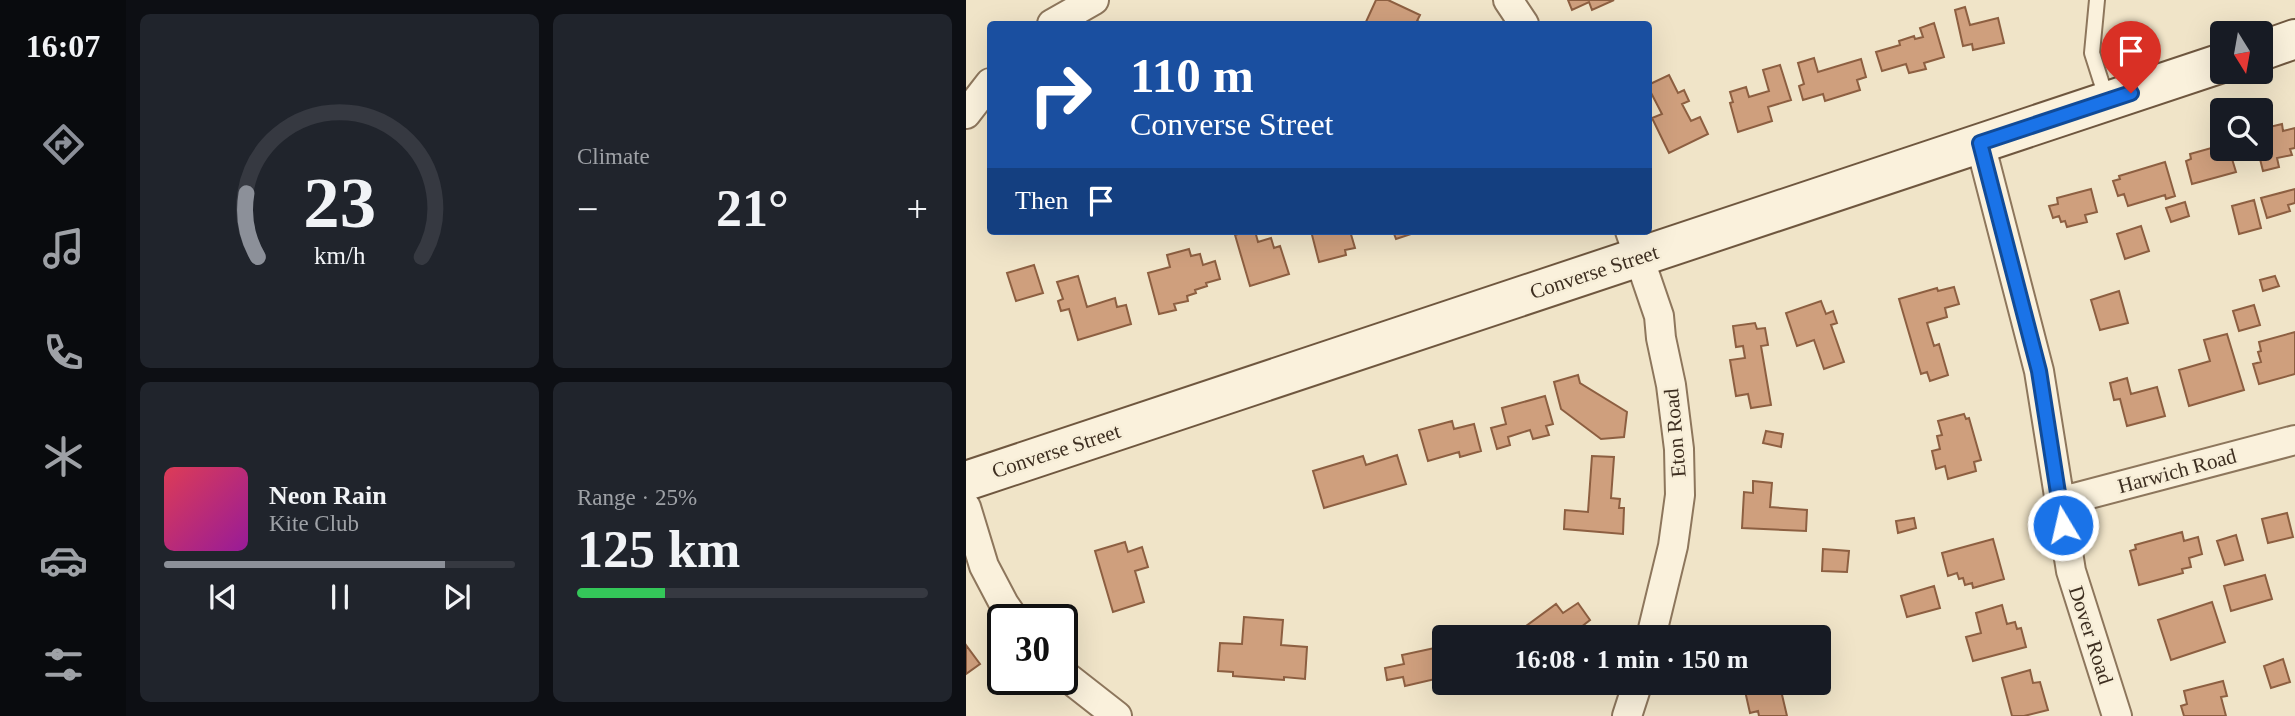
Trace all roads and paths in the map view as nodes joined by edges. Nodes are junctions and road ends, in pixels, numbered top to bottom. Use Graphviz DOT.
graph roads {
  1 [pos="1094,0"];
  2 [pos="1508,0"];
  3 [pos="2097,0"];
  4 [pos="1057,21"];
  5 [pos="1522,21"];
  6 [pos="2295,40"];
  7 [pos="2273,47"];
  8 [pos="2210,67"];
  9 [pos="987,87"];
  10 [pos="2108,101"];
  11 [pos="966,114"];
  12 [pos="1980,143"];
  13 [pos="1635,244"];
  14 [pos="2295,440"];
  15 [pos="966,481"];
  16 [pos="2059,502"];
  17 [pos="966,507"];
  18 [pos="1004,604"];
  19 [pos="1654,625"];
  20 [pos="1078,685"];
  21 [pos="1633,695"];
  22 [pos="1118,716"];
  23 [pos="1627,716"];
  24 [pos="2117,716"];
  1 -- 4 [label="street"];
  2 -- 5 [label="street"];
  3 -- 10 [label="lane"];
  6 -- 7 [label="main road"];
  8 -- 10 [label="main road, Converse Street"];
  9 -- 11 [label="street"];
  10 -- 12 [label="main road, Converse Street"];
  12 -- 13 [label="main road, Converse Street"];
  12 -- 16 [label="street, Dover Road"];
  13 -- 15 [label="main road, Converse Street"];
  13 -- 19 [label="street, Eton Road"];
  14 -- 16 [label="street, Harwich Road"];
  16 -- 24 [label="street, Dover Road"];
  17 -- 18 [label="street"];
  20 -- 22 [label="street"];
  21 -- 23 [label="street"];
}
